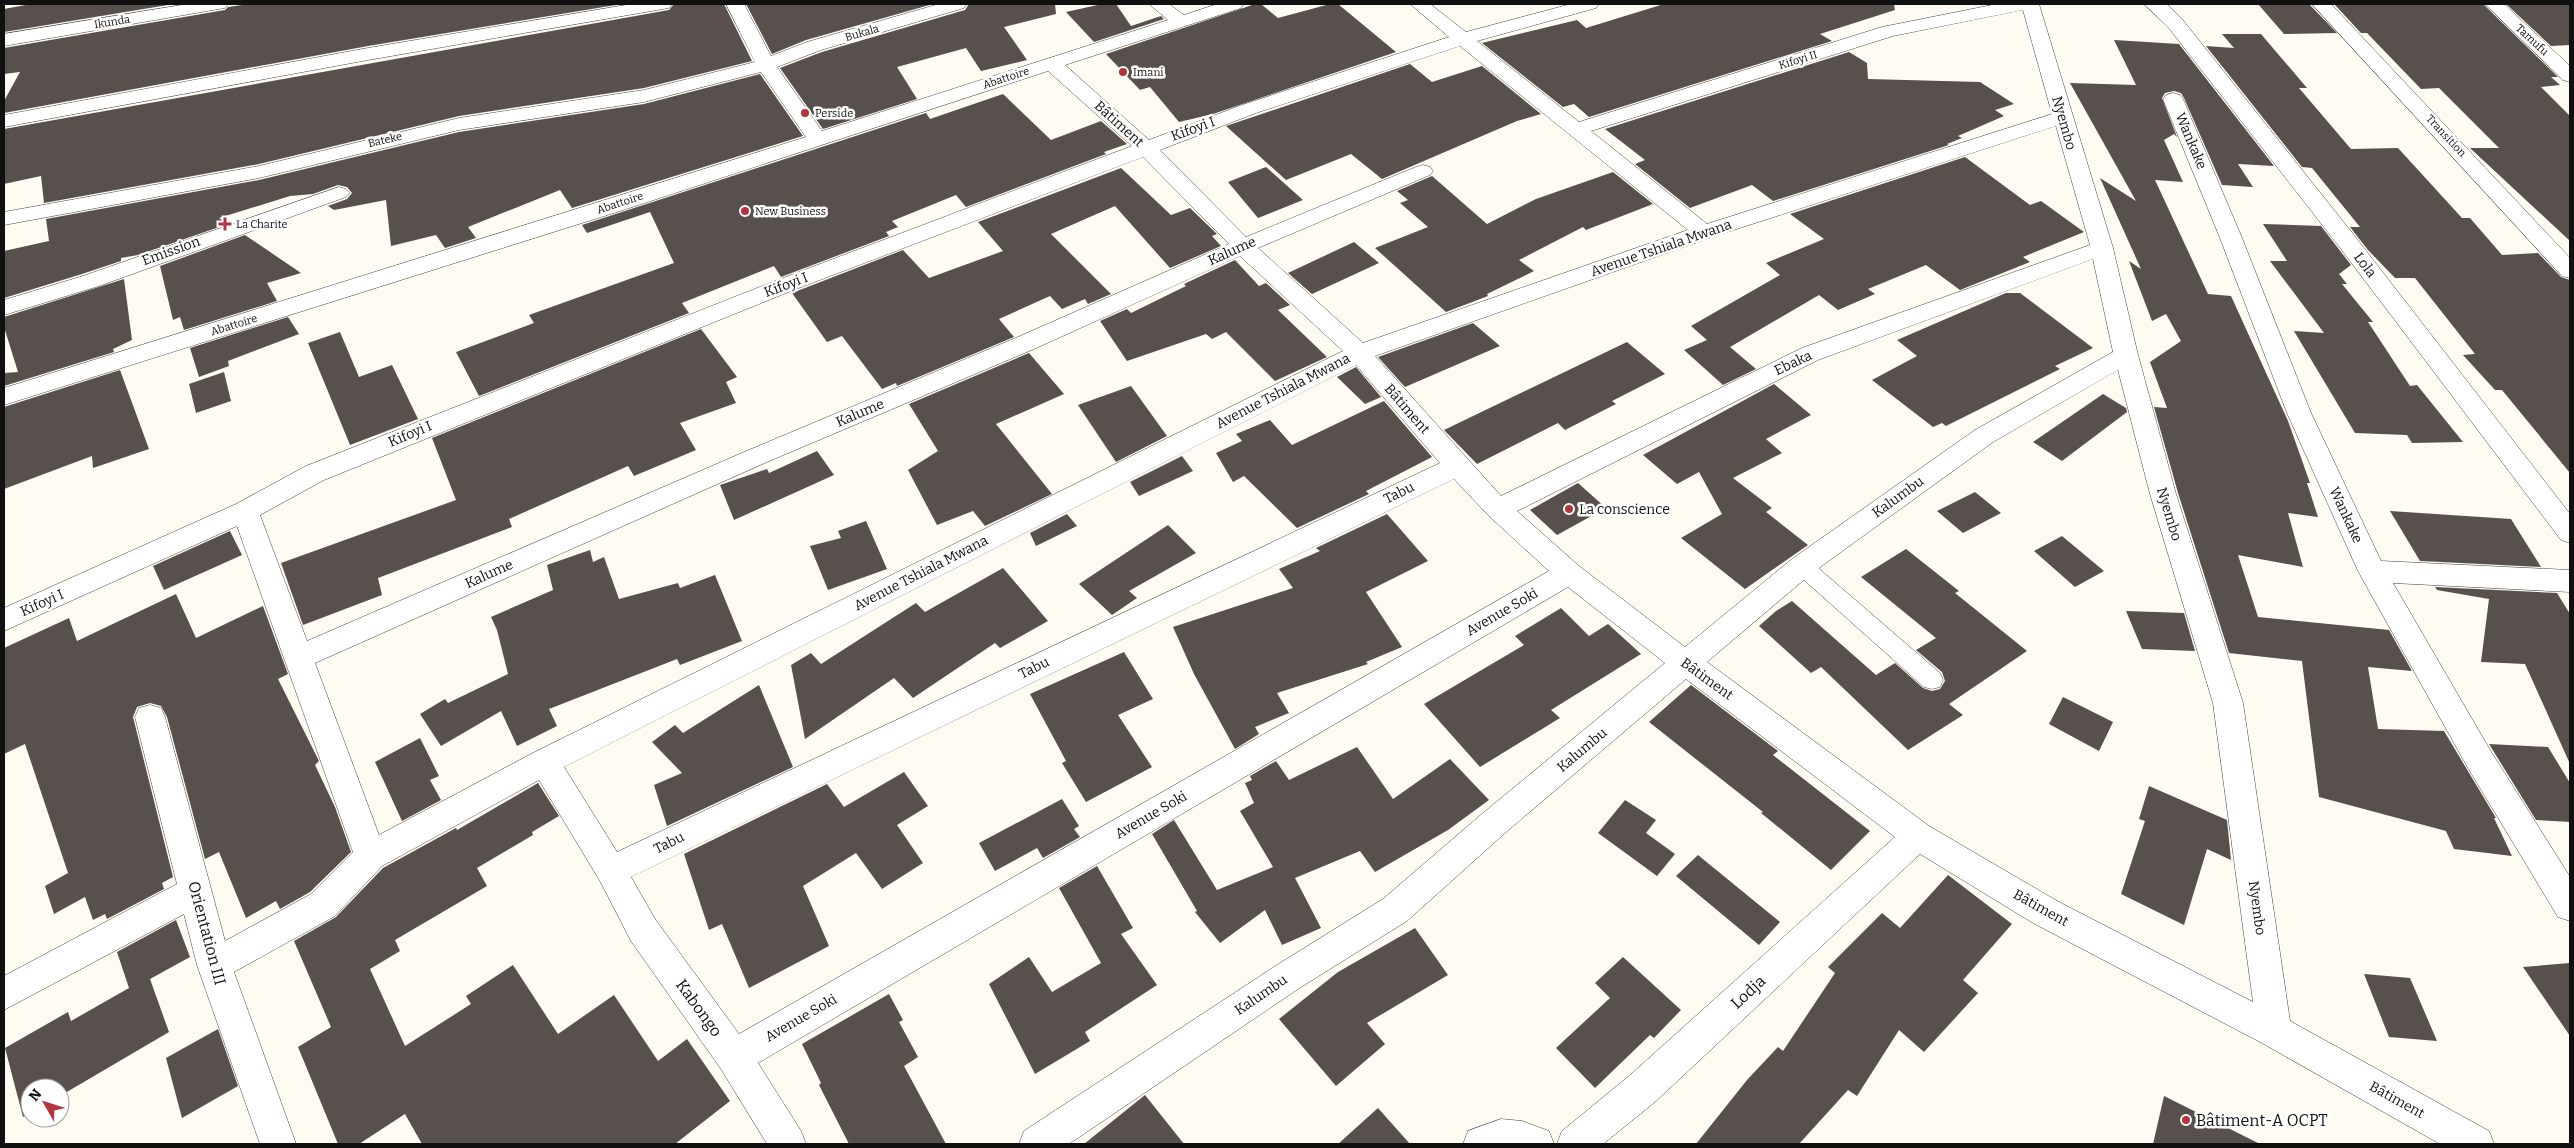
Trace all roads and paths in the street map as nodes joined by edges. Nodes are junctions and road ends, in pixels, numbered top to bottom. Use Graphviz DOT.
graph roads {
  1 [pos="219,4"];
  2 [pos="663,4"];
  3 [pos="735,4"];
  4 [pos="958,4"];
  5 [pos="1158,4"];
  6 [pos="1235,4"];
  7 [pos="1419,4"];
  8 [pos="1590,4"];
  9 [pos="2023,4"];
  10 [pos="2030,4"];
  11 [pos="2153,4"];
  12 [pos="2321,4"];
  13 [pos="2494,4"];
  14 [pos="606,9"];
  15 [pos="1181,21"];
  16 [pos="1463,39"];
  17 [pos="4,40"];
  18 [pos="1052,64"];
  19 [pos="766,65"];
  20 [pos="2570,76"];
  21 [pos="2173,99"];
  22 [pos="2062,117"];
  23 [pos="4,121"];
  24 [pos="1577,129"];
  25 [pos="817,138"];
  26 [pos="1145,147"];
  27 [pos="1423,171"];
  28 [pos="338,193"];
  29 [pos="4,218"];
  30 [pos="1704,232"];
  31 [pos="1243,246"];
  32 [pos="2102,248"];
  33 [pos="2570,270"];
  34 [pos="4,308"];
  35 [pos="1359,352"];
  36 [pos="2126,355"];
  37 [pos="4,397"];
  38 [pos="1456,466"];
  39 [pos="1498,508"];
  40 [pos="245,511"];
  41 [pos="2570,532"];
  42 [pos="1802,566"];
  43 [pos="2372,571"];
  44 [pos="1569,573"];
  45 [pos="2570,581"];
  46 [pos="4,620"];
  47 [pos="299,657"];
  48 [pos="1686,664"];
  49 [pos="1932,680"];
  50 [pos="150,717"];
  51 [pos="544,762"];
  52 [pos="1918,836"];
  53 [pos="371,856"];
  54 [pos="611,871"];
  55 [pos="196,891"];
  56 [pos="2570,906"];
  57 [pos="214,965"];
  58 [pos="4,994"];
  59 [pos="2274,1031"];
  60 [pos="734,1057"];
  61 [pos="278,1144"];
  62 [pos="788,1144"];
  63 [pos="1037,1144"];
  64 [pos="1481,1144"];
  65 [pos="1536,1144"];
  66 [pos="1576,1144"];
  67 [pos="2476,1144"];
  1 -- 17 [label="street, Ikunda"];
  2 -- 14 [label="street"];
  3 -- 19 [label="street"];
  4 -- 19 [label="street, Bukala"];
  5 -- 15 [label="street"];
  6 -- 15 [label="street, Abattoire"];
  7 -- 16 [label="street"];
  8 -- 16 [label="street, Kifoyi I"];
  9 -- 24 [label="street, Kifoyi II"];
  10 -- 22 [label="street, Nyembo"];
  11 -- 41 [label="street, Lola"];
  12 -- 33 [label="street, Transition"];
  13 -- 20 [label="street, Tamufu"];
  14 -- 23 [label="street"];
  15 -- 18 [label="street, Abattoire"];
  16 -- 24 [label="street"];
  16 -- 26 [label="street, Kifoyi I"];
  18 -- 25 [label="street, Abattoire"];
  18 -- 26 [label="street, Bâtiment"];
  19 -- 25 [label="street"];
  19 -- 29 [label="street, Bateke"];
  21 -- 43 [label="street, Wankake"];
  22 -- 30 [label="street, Avenue Tshiala Mwana"];
  22 -- 32 [label="street, Nyembo"];
  24 -- 30 [label="street"];
  25 -- 37 [label="street, Abattoire"];
  26 -- 31 [label="street, Bâtiment"];
  26 -- 40 [label="street, Kifoyi I"];
  27 -- 31 [label="street, Kalume"];
  28 -- 34 [label="street, Emission"];
  30 -- 35 [label="street, Avenue Tshiala Mwana"];
  31 -- 35 [label="street, Bâtiment"];
  31 -- 47 [label="street, Kalume"];
  32 -- 36 [label="street, Nyembo"];
  32 -- 39 [label="street, Ebaka"];
  35 -- 38 [label="street, Bâtiment"];
  35 -- 51 [label="street, Avenue Tshiala Mwana"];
  36 -- 42 [label="street, Kalumbu"];
  36 -- 59 [label="street, Nyembo"];
  38 -- 39 [label="street, Bâtiment"];
  38 -- 54 [label="street, Tabu"];
  39 -- 44 [label="street, Bâtiment"];
  40 -- 46 [label="street, Kifoyi I"];
  40 -- 47 [label="street"];
  42 -- 48 [label="street, Kalumbu"];
  42 -- 49 [label="lane"];
  43 -- 45 [label="street"];
  43 -- 56 [label="street, Wankake"];
  44 -- 48 [label="street, Bâtiment"];
  44 -- 60 [label="street, Avenue Soki"];
  47 -- 53 [label="street"];
  48 -- 52 [label="street, Bâtiment"];
  48 -- 63 [label="street, Kalumbu"];
  50 -- 55 [label="street, Orientation III"];
  51 -- 53 [label="street, Avenue Tshiala Mwana"];
  51 -- 54 [label="street, Kabongo"];
  52 -- 59 [label="street, Bâtiment"];
  52 -- 66 [label="street, Lodja"];
  53 -- 57 [label="street, Avenue Tshiala Mwana"];
  54 -- 60 [label="street, Kabongo"];
  55 -- 57 [label="street, Orientation III"];
  55 -- 58 [label="street"];
  57 -- 61 [label="street, Orientation III"];
  59 -- 67 [label="street, Bâtiment"];
  60 -- 62 [label="street, Kabongo"];
  64 -- 65 [label="street"];
}
